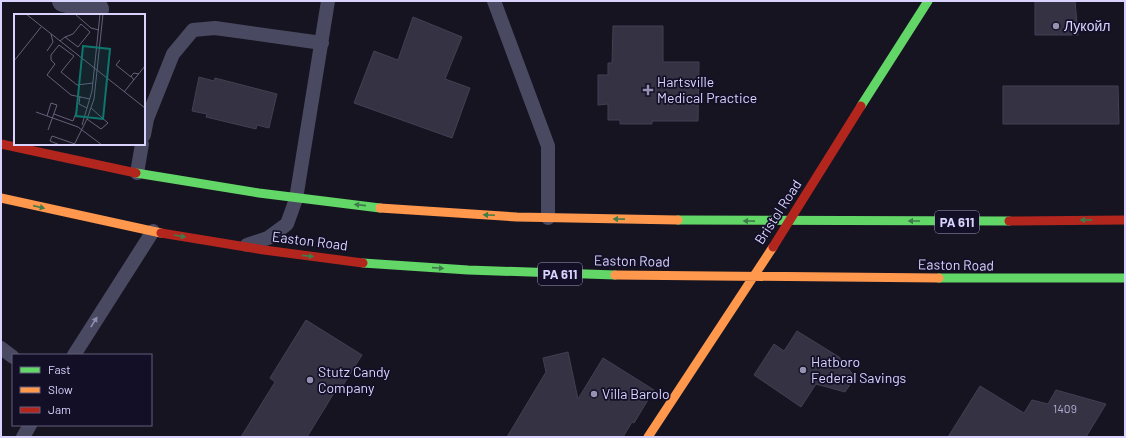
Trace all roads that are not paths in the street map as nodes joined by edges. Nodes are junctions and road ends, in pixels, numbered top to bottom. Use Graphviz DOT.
graph roads {
  1 [pos="63,1"];
  2 [pos="328,1"];
  3 [pos="494,1"];
  4 [pos="928,1"];
  5 [pos="98,9"];
  6 [pos="322,43"];
  7 [pos="145,130"];
  8 [pos="1,144"];
  9 [pos="142,145"];
  10 [pos="137,173"];
  11 [pos="1,198"];
  12 [pos="296,199"];
  13 [pos="548,218"];
  14 [pos="1125,220"];
  15 [pos="788,222"];
  16 [pos="154,231"];
  17 [pos="243,246"];
  18 [pos="754,276"];
  19 [pos="1125,278"];
  20 [pos="1,348"];
  21 [pos="75,354"];
  22 [pos="12,356"];
  23 [pos="29,426"];
  24 [pos="23,437"];
  25 [pos="648,437"];
  1 -- 5 [label="street"];
  2 -- 6 [label="lane"];
  3 -- 13 [label="lane"];
  4 -- 15 [label="main road, Bristol Road"];
  6 -- 7 [label="lane"];
  6 -- 12 [label="lane"];
  8 -- 10 [label="main road, PA 611"];
  9 -- 10 [label="lane"];
  10 -- 12 [label="main road, PA 611"];
  11 -- 16 [label="main road, Easton Road / PA 611, one-way"];
  13 -- 12 [label="main road, PA 611, one-way"];
  12 -- 17 [label="lane"];
  15 -- 13 [label="main road, PA 611, one-way"];
  14 -- 15 [label="main road, PA 611, one-way"];
  15 -- 18 [label="main road, Bristol Road"];
  16 -- 17 [label="main road, Easton Road / PA 611, one-way"];
  21 -- 16 [label="lane, one-way"];
  17 -- 18 [label="main road, Easton Road / PA 611, one-way"];
  18 -- 19 [label="main road, Easton Road / PA 611"];
  18 -- 25 [label="main road, Bristol Road"];
  20 -- 22 [label="lane"];
  23 -- 24 [label="lane"];
}
